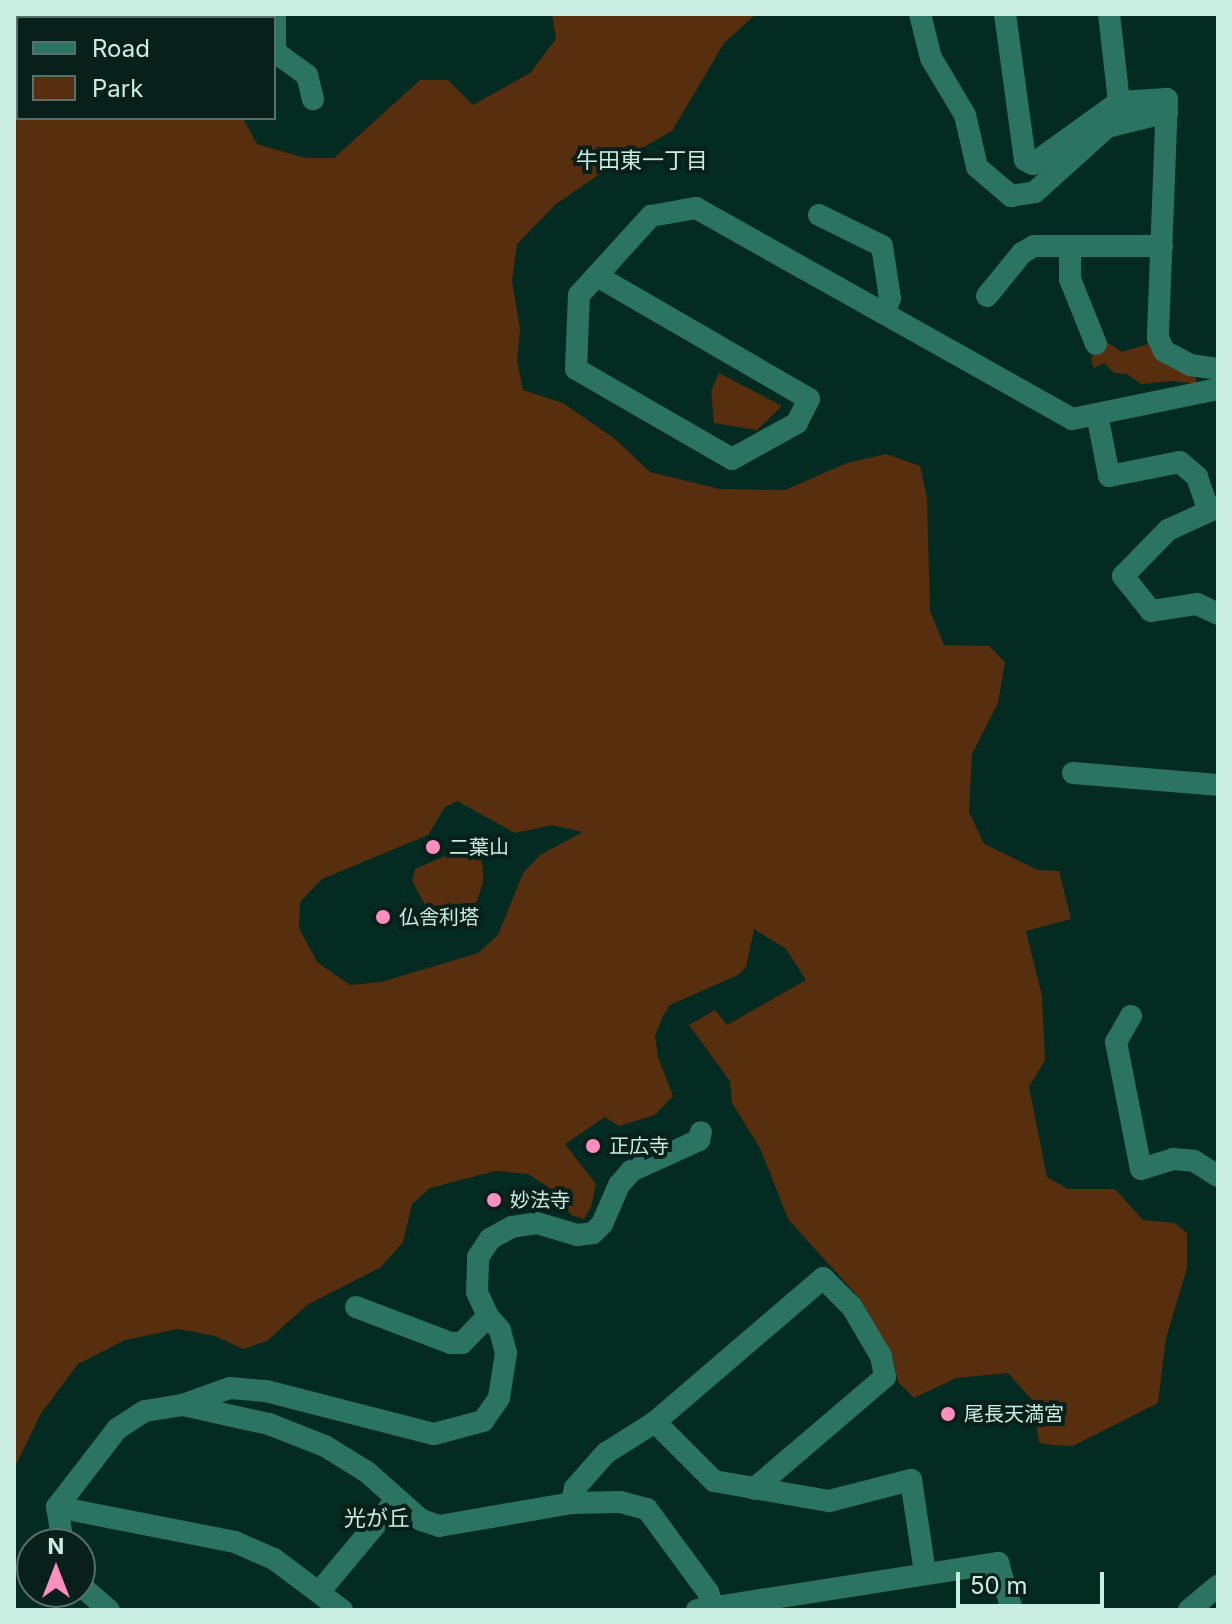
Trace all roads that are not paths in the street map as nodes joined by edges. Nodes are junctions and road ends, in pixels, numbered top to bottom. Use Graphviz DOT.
graph roads {
  1 [pos="920,14"];
  2 [pos="1005,14"];
  3 [pos="1109,14"];
  4 [pos="276,53"];
  5 [pos="313,99"];
  6 [pos="1119,102"];
  7 [pos="1167,112"];
  8 [pos="819,215"];
  9 [pos="1070,246"];
  10 [pos="1162,246"];
  11 [pos="597,276"];
  12 [pos="987,296"];
  13 [pos="884,313"];
  14 [pos="1096,344"];
  15 [pos="1218,369"];
  16 [pos="1218,389"];
  17 [pos="1097,414"];
  18 [pos="1214,509"];
  19 [pos="1218,614"];
  20 [pos="1073,773"];
  21 [pos="1218,785"];
  22 [pos="1131,1016"];
  23 [pos="701,1132"];
  24 [pos="1218,1176"];
  25 [pos="356,1307"];
  26 [pos="488,1316"];
  27 [pos="182,1405"];
  28 [pos="655,1422"];
  29 [pos="754,1489"];
  30 [pos="396,1500"];
  31 [pos="572,1503"];
  32 [pos="57,1507"];
  33 [pos="60,1528"];
  34 [pos="925,1573"];
  35 [pos="1218,1586"];
  36 [pos="320,1591"];
  37 [pos="705,1609"];
  38 [pos="342,1610"];
  39 [pos="1012,1610"];
  40 [pos="1189,1610"];
  1 -- 7 [label="street"];
  2 -- 6 [label="street"];
  3 -- 6 [label="street"];
  4 -- 5 [label="street"];
  6 -- 7 [label="street"];
  7 -- 10 [label="street"];
  8 -- 13 [label="street"];
  9 -- 10 [label="street"];
  9 -- 12 [label="street"];
  9 -- 14 [label="street"];
  10 -- 15 [label="street"];
  11 -- 11 [label="street"];
  11 -- 13 [label="street"];
  13 -- 17 [label="street"];
  16 -- 17 [label="street"];
  17 -- 18 [label="street"];
  18 -- 19 [label="street"];
  20 -- 21 [label="street"];
  22 -- 24 [label="street"];
  23 -- 26 [label="street"];
  25 -- 26 [label="street"];
  26 -- 27 [label="street"];
  27 -- 30 [label="street"];
  27 -- 32 [label="street"];
  28 -- 29 [label="street"];
  28 -- 29 [label="street"];
  28 -- 31 [label="street"];
  29 -- 34 [label="street"];
  30 -- 31 [label="street"];
  30 -- 36 [label="street"];
  31 -- 37 [label="street"];
  32 -- 33 [label="street"];
  32 -- 36 [label="street"];
  34 -- 37 [label="street"];
  34 -- 39 [label="street"];
  35 -- 40 [label="street"];
  36 -- 38 [label="street"];
}
